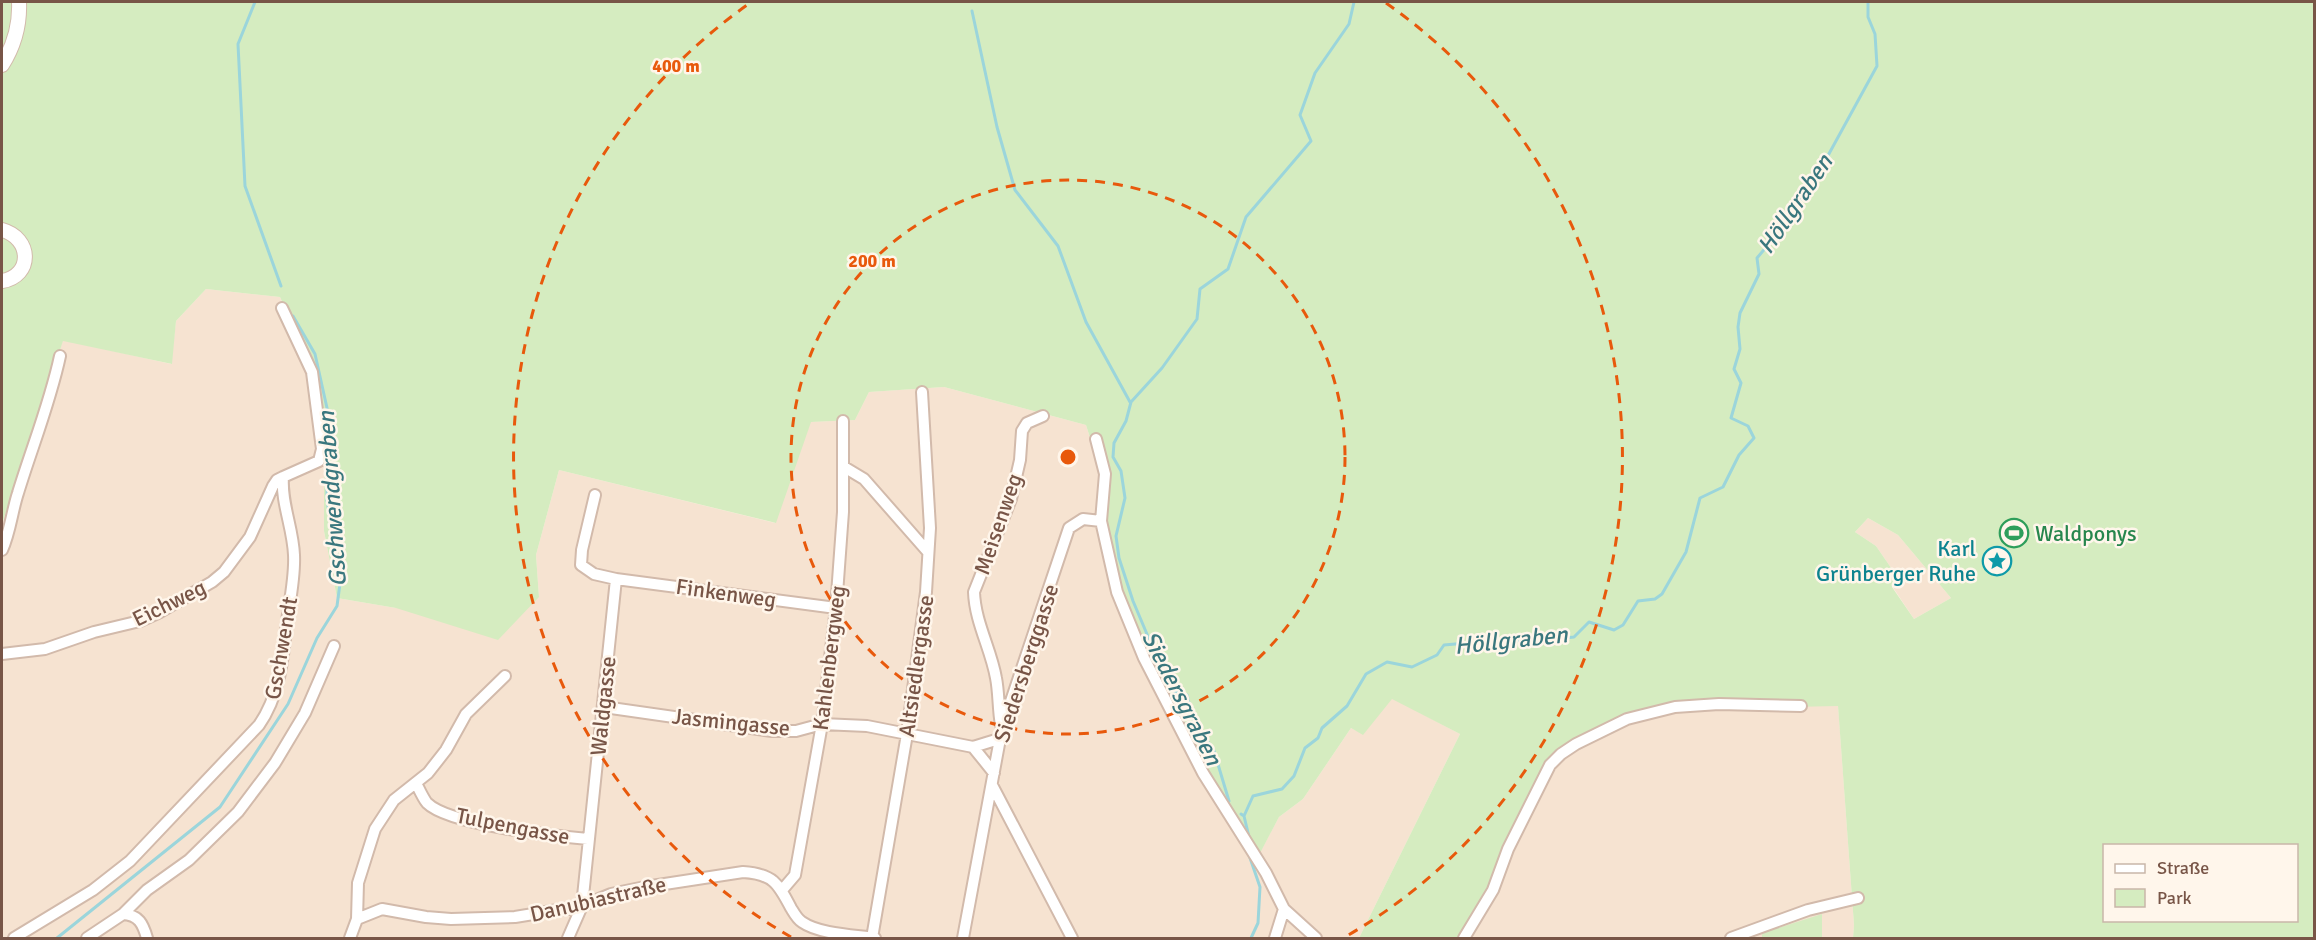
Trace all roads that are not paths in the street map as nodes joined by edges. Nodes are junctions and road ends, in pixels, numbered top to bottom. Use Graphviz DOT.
graph roads {
  1 [pos="19,2"];
  2 [pos="2,65"];
  3 [pos="2,230"];
  4 [pos="2,281"];
  5 [pos="282,308"];
  6 [pos="60,356"];
  7 [pos="922,392"];
  8 [pos="1043,416"];
  9 [pos="843,421"];
  10 [pos="1096,439"];
  11 [pos="844,467"];
  12 [pos="283,477"];
  13 [pos="595,495"];
  14 [pos="1101,521"];
  15 [pos="2,550"];
  16 [pos="928,552"];
  17 [pos="616,579"];
  18 [pos="836,608"];
  19 [pos="334,645"];
  20 [pos="2,654"];
  21 [pos="505,676"];
  22 [pos="1801,706"];
  23 [pos="604,707"];
  24 [pos="822,724"];
  25 [pos="907,734"];
  26 [pos="1001,734"];
  27 [pos="973,747"];
  28 [pos="994,773"];
  29 [pos="416,783"];
  30 [pos="992,786"];
  31 [pos="588,839"];
  32 [pos="783,889"];
  33 [pos="1858,898"];
  34 [pos="582,906"];
  35 [pos="1284,909"];
  36 [pos="123,914"];
  37 [pos="357,919"];
  38 [pos="873,938"];
  39 [pos="14,939"];
  40 [pos="87,939"];
  41 [pos="147,939"];
  42 [pos="350,939"];
  43 [pos="568,939"];
  44 [pos="963,939"];
  45 [pos="1072,939"];
  46 [pos="1275,939"];
  47 [pos="1316,939"];
  48 [pos="1464,939"];
  49 [pos="1731,939"];
  1 -- 2 [label="street"];
  3 -- 4 [label="street"];
  5 -- 12 [label="street"];
  6 -- 15 [label="street"];
  7 -- 16 [label="street, Altsiedlergasse"];
  8 -- 26 [label="street, Meisenweg"];
  9 -- 11 [label="street, Kahlenbergweg"];
  10 -- 14 [label="street"];
  11 -- 16 [label="street"];
  11 -- 18 [label="street, Kahlenbergweg"];
  12 -- 20 [label="street, Eichweg"];
  12 -- 39 [label="street, Gschwendt"];
  13 -- 17 [label="street"];
  14 -- 26 [label="street, Siedersberggasse"];
  14 -- 35 [label="street"];
  16 -- 25 [label="street, Altsiedlergasse"];
  17 -- 18 [label="street, Finkenweg"];
  17 -- 23 [label="street, Waldgasse"];
  18 -- 24 [label="street, Kahlenbergweg"];
  19 -- 36 [label="street, Gschwendt"];
  21 -- 29 [label="street"];
  22 -- 48 [label="street"];
  23 -- 24 [label="street, Jasmingasse"];
  23 -- 31 [label="street, Waldgasse"];
  24 -- 25 [label="street, Jasmingasse"];
  24 -- 32 [label="street, Kahlenbergweg"];
  25 -- 27 [label="street, Jasmingasse"];
  25 -- 38 [label="street, Altsiedlergasse"];
  26 -- 27 [label="street, Jasmingasse"];
  26 -- 28 [label="street, Siedersberggasse"];
  27 -- 28 [label="street"];
  28 -- 30 [label="street, Siedersberggasse"];
  29 -- 31 [label="street, Tulpengasse"];
  29 -- 37 [label="street"];
  30 -- 44 [label="street, Siedersberggasse"];
  30 -- 45 [label="street"];
  31 -- 34 [label="street, Waldgasse"];
  32 -- 34 [label="street, Danubiastraße"];
  32 -- 38 [label="street"];
  33 -- 49 [label="street"];
  34 -- 37 [label="street, Danubiastraße"];
  34 -- 43 [label="street, Waldgasse"];
  35 -- 46 [label="street"];
  35 -- 47 [label="street"];
  36 -- 40 [label="street, Gschwendt"];
  36 -- 41 [label="street"];
  37 -- 42 [label="street"];
}
